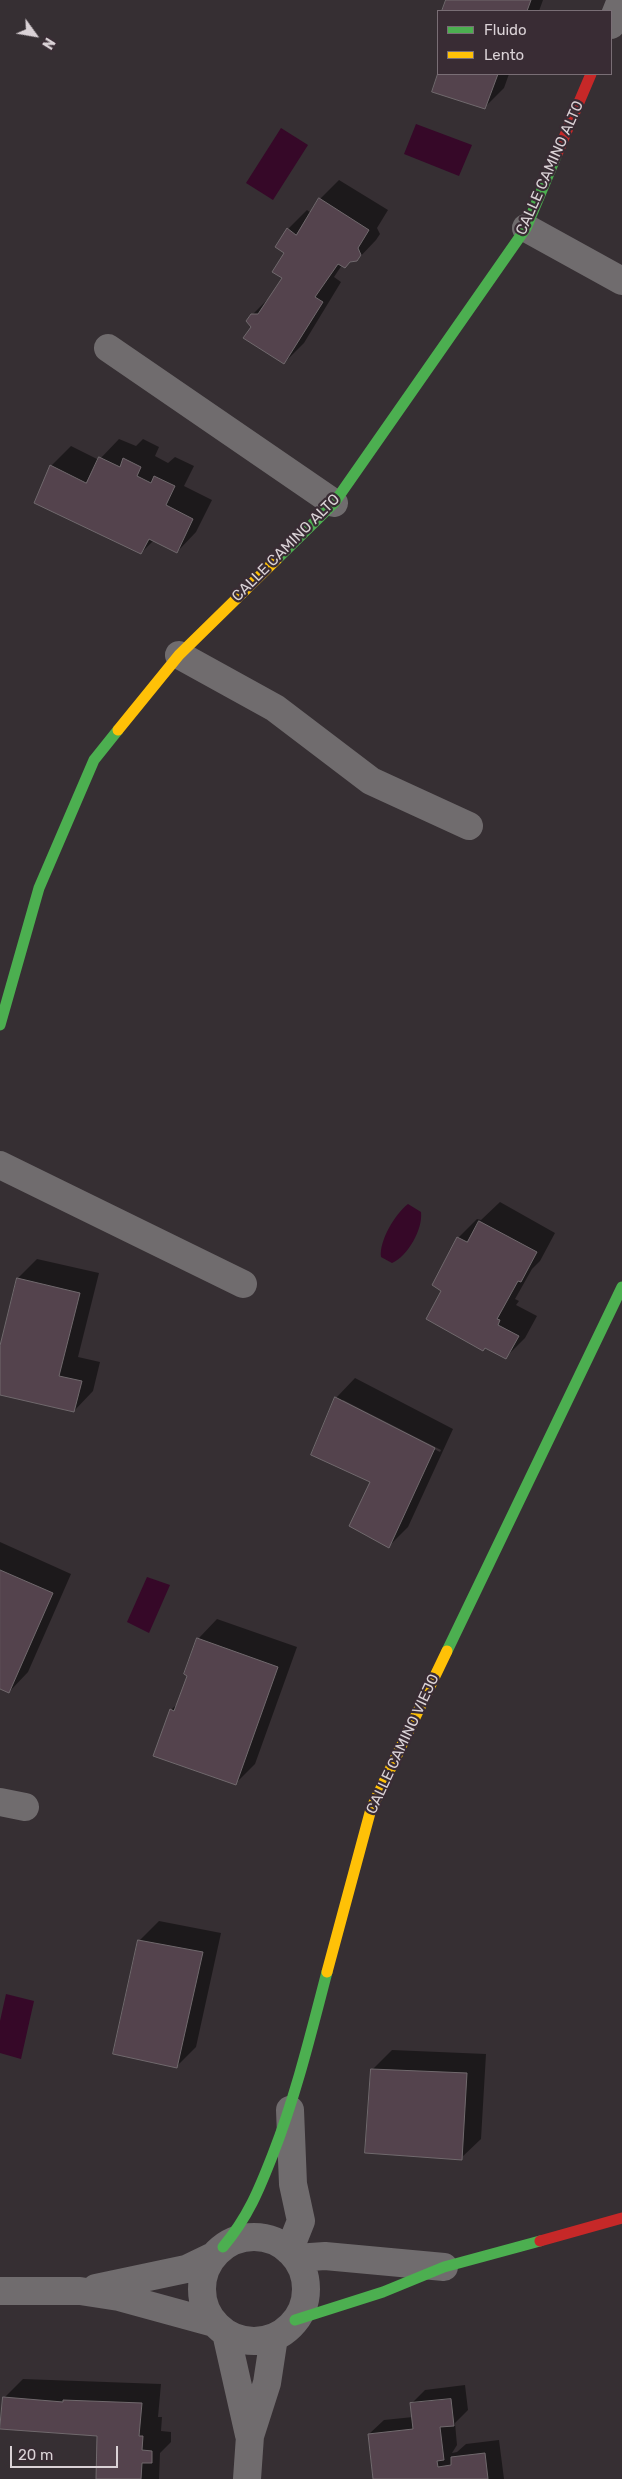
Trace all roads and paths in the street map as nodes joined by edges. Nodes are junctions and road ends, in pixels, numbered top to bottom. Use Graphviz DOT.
graph roads {
  1 [pos="621,0"];
  2 [pos="612,22"];
  3 [pos="590,75"];
  4 [pos="526,228"];
  5 [pos="622,281"];
  6 [pos="108,348"];
  7 [pos="334,503"];
  8 [pos="179,654"];
  9 [pos="469,826"];
  10 [pos="4,997"];
  11 [pos="0,1025"];
  12 [pos="0,1165"];
  13 [pos="243,1284"];
  14 [pos="622,1287"];
  15 [pos="290,2110"];
  16 [pos="622,2218"];
  17 [pos="218,2251"];
  18 [pos="292,2254"];
  19 [pos="444,2267"];
  20 [pos="0,2291"];
  21 [pos="80,2292"];
  22 [pos="295,2320"];
  23 [pos="220,2328"];
  24 [pos="274,2337"];
  25 [pos="250,2436"];
  26 [pos="247,2479"];
  1 -- 2 [label="street"];
  3 -- 4 [label="street, CALLE CAMINO ALTO"];
  4 -- 5 [label="street"];
  4 -- 7 [label="street, CALLE CAMINO ALTO"];
  6 -- 7 [label="street"];
  7 -- 8 [label="street, CALLE CAMINO ALTO"];
  8 -- 9 [label="street"];
  8 -- 10 [label="street, CALLE CAMINO ALTO"];
  10 -- 11 [label="street, CALLE CAMINO ALTO"];
  12 -- 13 [label="street"];
  14 -- 15 [label="street, CALLE CAMINO VIEJO"];
  15 -- 17 [label="street, CALLE CAMINO VIEJO"];
  15 -- 18 [label="street"];
  16 -- 19 [label="street"];
  17 -- 18 [label="street"];
  17 -- 21 [label="street"];
  17 -- 23 [label="street"];
  18 -- 19 [label="street"];
  18 -- 22 [label="street"];
  19 -- 22 [label="street"];
  20 -- 21 [label="street"];
  21 -- 23 [label="street"];
  22 -- 24 [label="street"];
  23 -- 24 [label="street"];
  23 -- 25 [label="street"];
  24 -- 25 [label="street"];
  25 -- 26 [label="street"];
}
